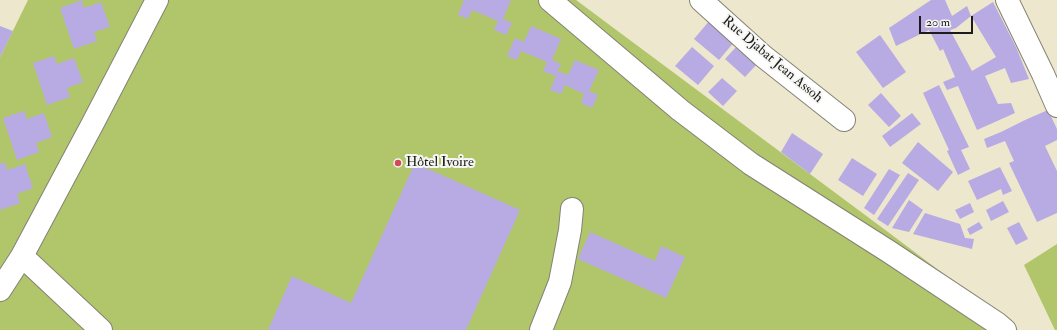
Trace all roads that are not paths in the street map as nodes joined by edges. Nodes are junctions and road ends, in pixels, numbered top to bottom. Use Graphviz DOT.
graph roads {
  1 [pos="157,0"];
  2 [pos="550,0"];
  3 [pos="701,0"];
  4 [pos="1007,0"];
  5 [pos="1057,106"];
  6 [pos="844,120"];
  7 [pos="572,209"];
  8 [pos="22,256"];
  9 [pos="0,290"];
  10 [pos="101,330"];
  11 [pos="541,330"];
  12 [pos="1005,330"];
  1 -- 8 [label="street"];
  2 -- 12 [label="street"];
  3 -- 6 [label="street, Rue Djabat Jean Assoh"];
  4 -- 5 [label="street"];
  7 -- 11 [label="street"];
  8 -- 9 [label="street"];
  8 -- 10 [label="street"];
}
